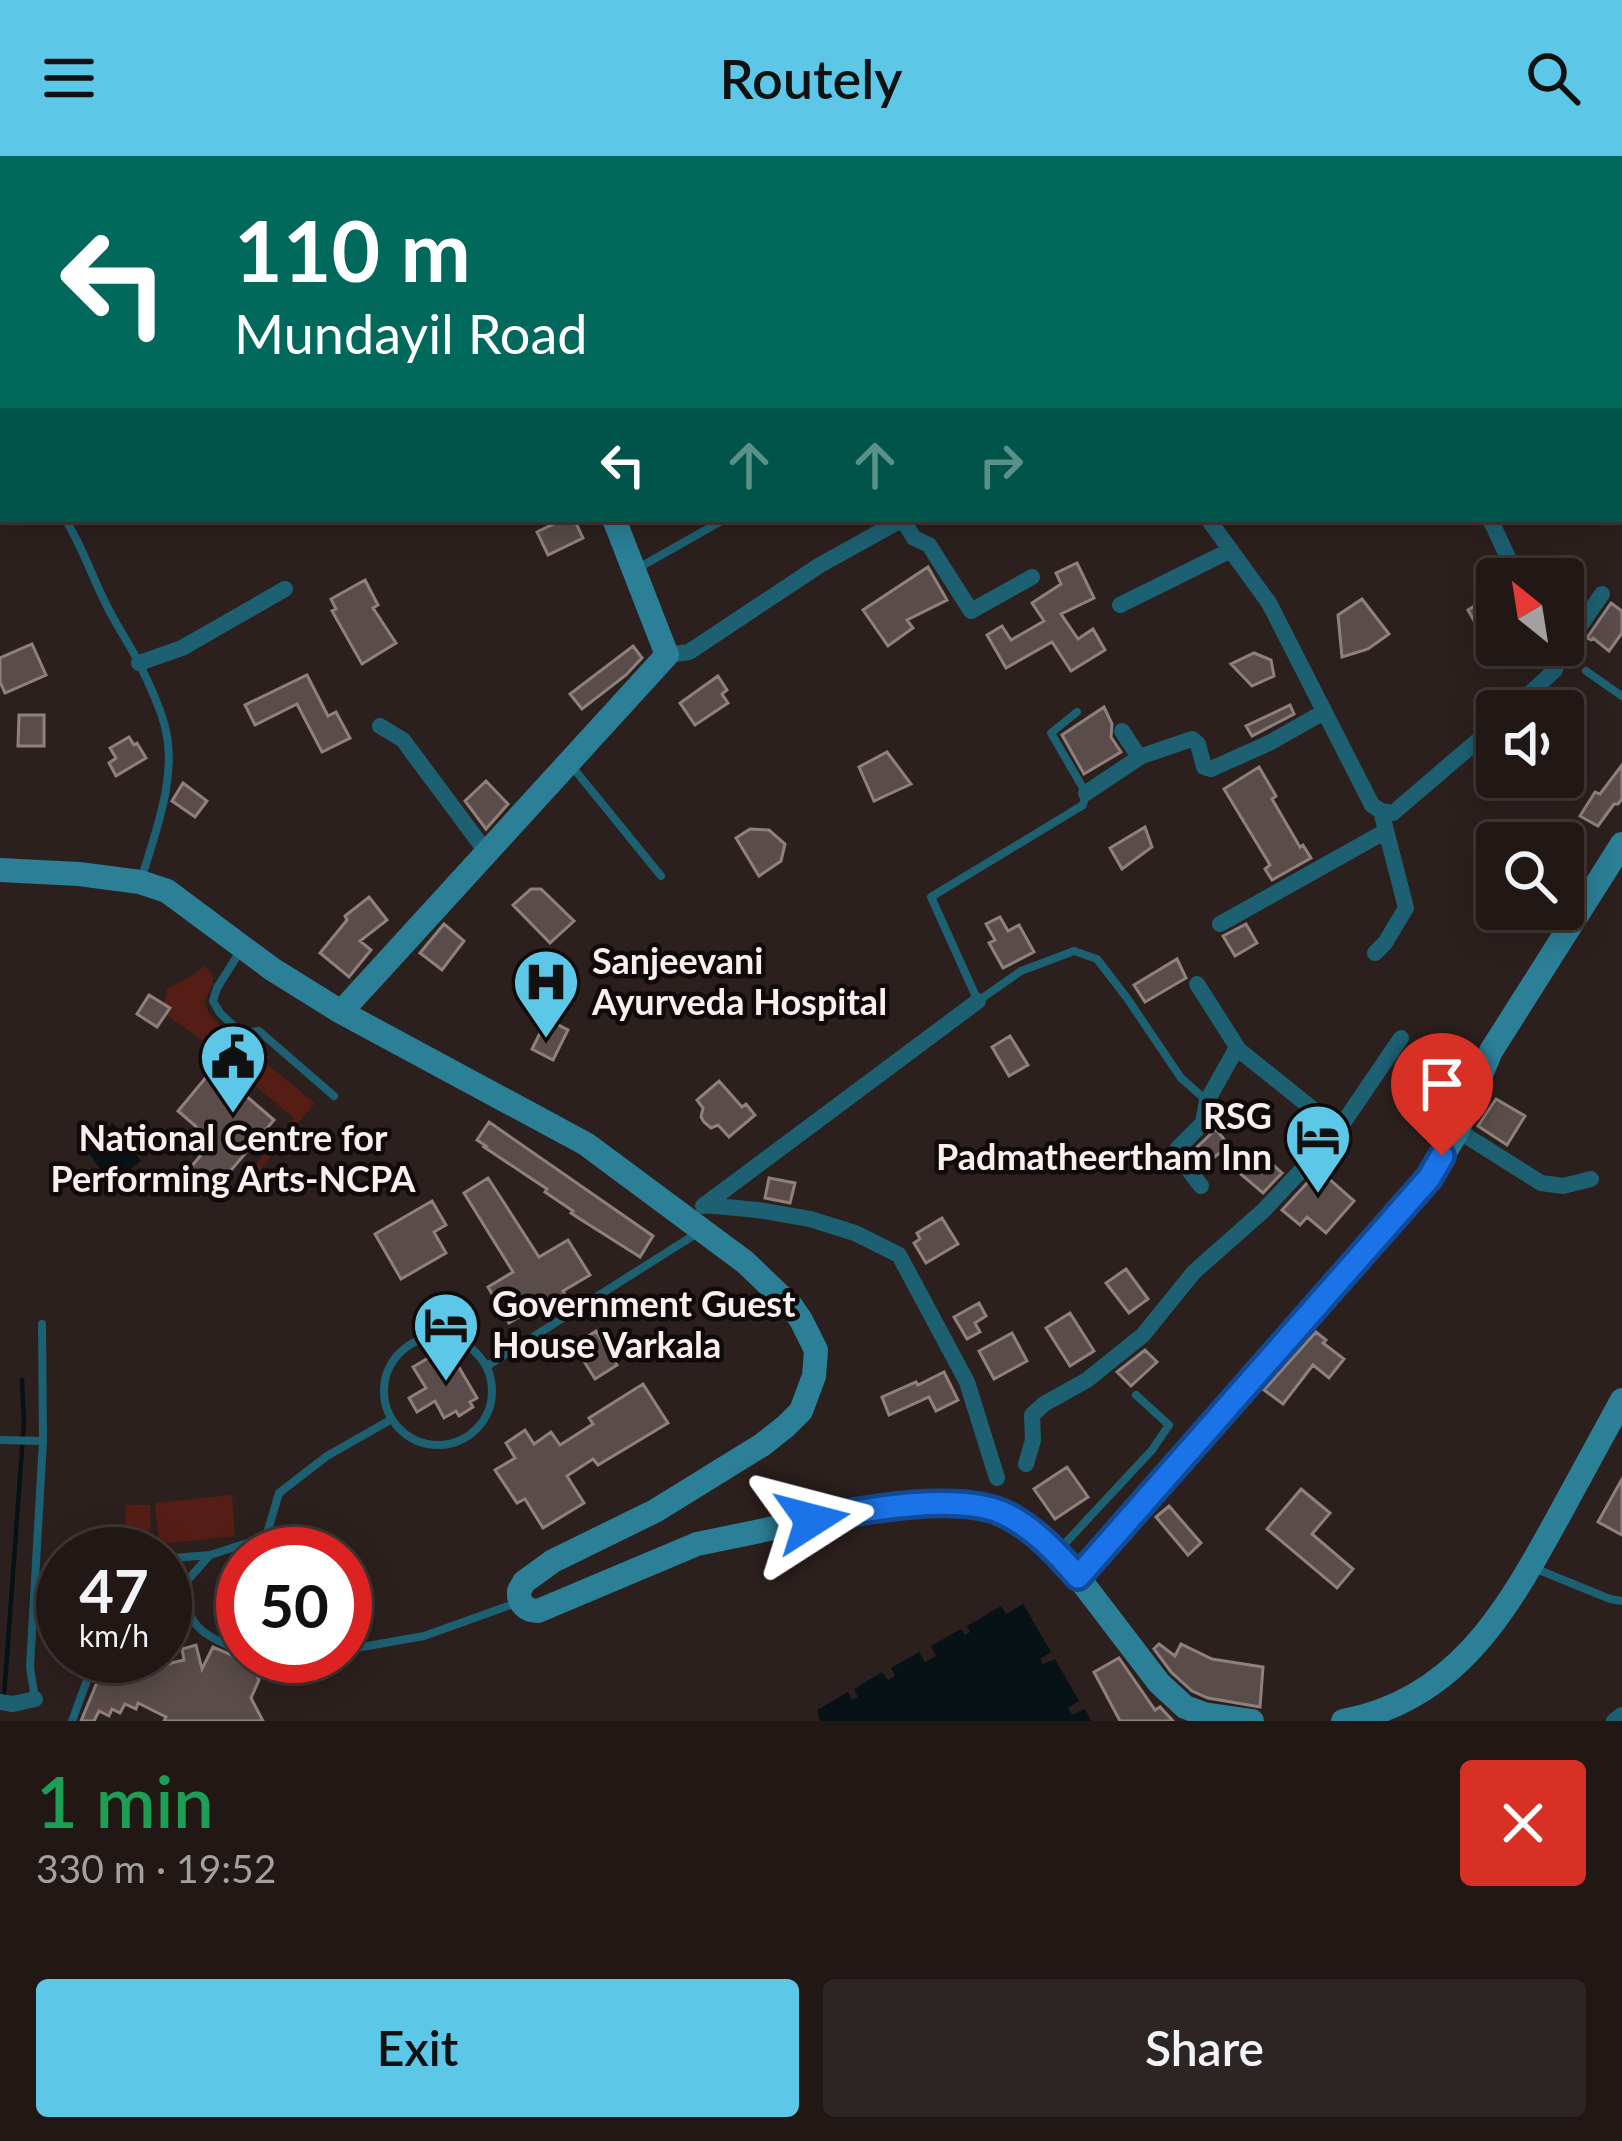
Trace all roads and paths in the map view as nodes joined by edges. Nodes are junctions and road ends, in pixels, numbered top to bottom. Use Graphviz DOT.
graph roads {
  1 [pos="67,522"];
  2 [pos="615,522"];
  3 [pos="720,522"];
  4 [pos="898,522"];
  5 [pos="905,522"];
  6 [pos="1210,522"];
  7 [pos="1491,522"];
  8 [pos="1231,550"];
  9 [pos="1508,558"];
  10 [pos="634,570"];
  11 [pos="1032,578"];
  12 [pos="285,589"];
  13 [pos="1602,594"];
  14 [pos="1120,605"];
  15 [pos="1584,615"];
  16 [pos="667,655"];
  17 [pos="140,663"];
  18 [pos="1555,666"];
  19 [pos="1586,671"];
  20 [pos="1534,690"];
  21 [pos="1622,696"];
  22 [pos="1077,712"];
  23 [pos="1324,712"];
  24 [pos="380,726"];
  25 [pos="1122,731"];
  26 [pos="1476,742"];
  27 [pos="1140,757"];
  28 [pos="568,763"];
  29 [pos="1086,793"];
  30 [pos="1381,811"];
  31 [pos="1386,830"];
  32 [pos="1622,844"];
  33 [pos="487,853"];
  34 [pos="0,870"];
  35 [pos="661,876"];
  36 [pos="140,882"];
  37 [pos="1220,924"];
  38 [pos="243,946"];
  39 [pos="1376,953"];
  40 [pos="1197,984"];
  41 [pos="979,1000"];
  42 [pos="341,1012"];
  43 [pos="1401,1038"];
  44 [pos="1239,1051"];
  45 [pos="334,1096"];
  46 [pos="1207,1101"];
  47 [pos="1457,1130"];
  48 [pos="1336,1132"];
  49 [pos="1592,1179"];
  50 [pos="1201,1186"];
  51 [pos="700,1218"];
  52 [pos="42,1324"];
  53 [pos="487,1366"];
  54 [pos="1136,1395"];
  55 [pos="1622,1400"];
  56 [pos="392,1419"];
  57 [pos="0,1440"];
  58 [pos="43,1441"];
  59 [pos="1026,1464"];
  60 [pos="997,1478"];
  61 [pos="269,1527"];
  62 [pos="216,1553"];
  63 [pos="1056,1553"];
  64 [pos="209,1555"];
  65 [pos="192,1556"];
  66 [pos="1531,1567"];
  67 [pos="192,1575"];
  68 [pos="1078,1577"];
  69 [pos="520,1596"];
  70 [pos="1622,1601"];
  71 [pos="372,1645"];
  72 [pos="86,1683"];
  73 [pos="35,1699"];
  74 [pos="0,1702"];
  75 [pos="1622,1715"];
  76 [pos="72,1721"];
  77 [pos="1252,1721"];
  78 [pos="1343,1721"];
  79 [pos="1614,1721"];
  1 -- 17 [label="lane"];
  2 -- 10 [label="main road"];
  3 -- 10 [label="lane"];
  4 -- 16 [label="street"];
  5 -- 11 [label="street"];
  6 -- 8 [label="street"];
  7 -- 9 [label="street"];
  8 -- 14 [label="street"];
  8 -- 23 [label="street"];
  10 -- 16 [label="main road"];
  12 -- 17 [label="street"];
  13 -- 15 [label="street"];
  16 -- 28 [label="main road"];
  17 -- 36 [label="lane"];
  18 -- 20 [label="street"];
  19 -- 21 [label="lane"];
  22 -- 29 [label="lane"];
  23 -- 27 [label="street"];
  23 -- 30 [label="street"];
  24 -- 33 [label="street"];
  25 -- 27 [label="street"];
  26 -- 30 [label="street"];
  27 -- 29 [label="street"];
  28 -- 33 [label="main road"];
  28 -- 35 [label="lane"];
  29 -- 41 [label="lane"];
  30 -- 31 [label="street"];
  31 -- 37 [label="street"];
  31 -- 39 [label="street"];
  32 -- 47 [label="main road"];
  33 -- 42 [label="main road"];
  34 -- 36 [label="main road"];
  36 -- 38 [label="main road"];
  38 -- 42 [label="main road"];
  38 -- 45 [label="lane"];
  40 -- 44 [label="street"];
  41 -- 46 [label="lane"];
  41 -- 51 [label="street"];
  42 -- 51 [label="main road"];
  43 -- 48 [label="street"];
  44 -- 46 [label="street"];
  44 -- 48 [label="street"];
  46 -- 50 [label="street"];
  47 -- 49 [label="street"];
  47 -- 68 [label="main road"];
  48 -- 59 [label="street"];
  51 -- 53 [label="lane"];
  51 -- 60 [label="street"];
  51 -- 69 [label="main road"];
  52 -- 58 [label="lane"];
  53 -- 56 [label="lane"];
  53 -- 56 [label="lane"];
  54 -- 63 [label="lane"];
  55 -- 66 [label="main road"];
  56 -- 61 [label="lane"];
  57 -- 58 [label="lane"];
  58 -- 73 [label="lane"];
  62 -- 64 [label="lane"];
  63 -- 68 [label="main road"];
  63 -- 69 [label="main road"];
  64 -- 65 [label="lane"];
  64 -- 67 [label="lane"];
  66 -- 70 [label="lane"];
  66 -- 78 [label="main road"];
  68 -- 77 [label="main road"];
  69 -- 71 [label="lane"];
  72 -- 76 [label="lane"];
  73 -- 74 [label="street"];
  75 -- 79 [label="street"];
}
